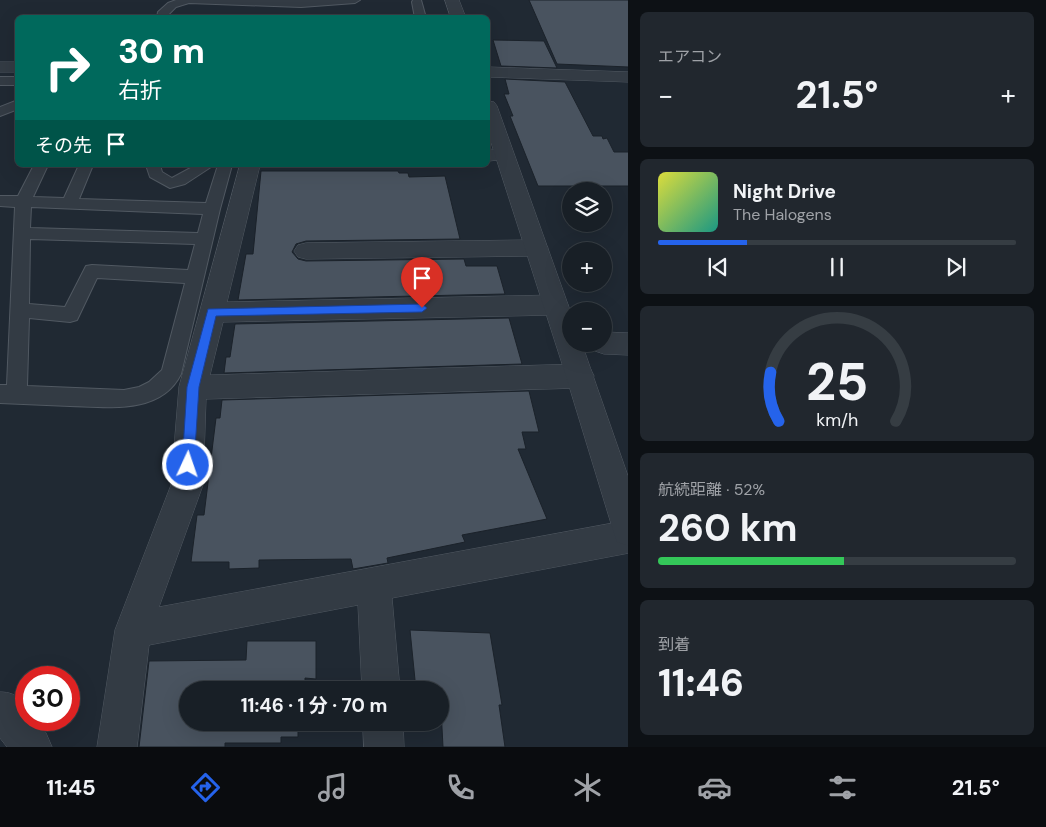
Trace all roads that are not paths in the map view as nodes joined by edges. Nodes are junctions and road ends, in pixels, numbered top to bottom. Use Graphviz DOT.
graph roads {
  1 [pos="189,0"];
  2 [pos="355,0"];
  3 [pos="452,0"];
  4 [pos="418,1"];
  5 [pos="162,15"];
  6 [pos="420,15"];
  7 [pos="458,15"];
  8 [pos="0,67"];
  9 [pos="15,67"];
  10 [pos="490,72"];
  11 [pos="628,77"];
  12 [pos="0,81"];
  13 [pos="15,81"];
  14 [pos="15,105"];
  15 [pos="0,112"];
  16 [pos="15,118"];
  17 [pos="490,118"];
  18 [pos="0,124"];
  19 [pos="496,155"];
  20 [pos="40,167"];
  21 [pos="85,167"];
  22 [pos="153,167"];
  23 [pos="204,167"];
  24 [pos="224,167"];
  25 [pos="249,167"];
  26 [pos="0,201"];
  27 [pos="23,202"];
  28 [pos="69,204"];
  29 [pos="212,209"];
  30 [pos="22,233"];
  31 [pos="204,239"];
  32 [pos="536,248"];
  33 [pos="306,251"];
  34 [pos="195,277"];
  35 [pos="556,305"];
  36 [pos="19,310"];
  37 [pos="212,312"];
  38 [pos="562,321"];
  39 [pos="612,343"];
  40 [pos="628,344"];
  41 [pos="573,352"];
  42 [pos="580,376"];
  43 [pos="193,387"];
  44 [pos="8,394"];
  45 [pos="628,530"];
  46 [pos="628,536"];
  47 [pos="374,585"];
  48 [pos="133,630"];
  49 [pos="380,681"];
  50 [pos="0,712"];
  51 [pos="383,731"];
  52 [pos="32,747"];
  53 [pos="117,747"];
  54 [pos="384,747"];
  1 -- 2 [label="lane"];
  1 -- 5 [label="lane"];
  3 -- 7 [label="street"];
  4 -- 6 [label="lane"];
  8 -- 9 [label="street"];
  10 -- 11 [label="street"];
  12 -- 13 [label="lane"];
  14 -- 15 [label="lane"];
  16 -- 18 [label="lane"];
  17 -- 19 [label="street"];
  19 -- 32 [label="street"];
  20 -- 27 [label="lane"];
  21 -- 28 [label="lane"];
  22 -- 23 [label="lane"];
  24 -- 29 [label="lane"];
  25 -- 37 [label="street"];
  26 -- 27 [label="lane"];
  27 -- 28 [label="lane"];
  27 -- 30 [label="lane"];
  28 -- 29 [label="lane"];
  29 -- 31 [label="lane"];
  30 -- 31 [label="lane"];
  30 -- 36 [label="lane"];
  31 -- 34 [label="lane"];
  32 -- 33 [label="street"];
  32 -- 35 [label="street"];
  34 -- 36 [label="lane"];
  34 -- 44 [label="lane"];
  35 -- 37 [label="street"];
  35 -- 38 [label="street"];
  36 -- 44 [label="lane"];
  37 -- 43 [label="street"];
  39 -- 40 [label="street"];
  41 -- 42 [label="street"];
  42 -- 43 [label="street"];
  42 -- 45 [label="street"];
  43 -- 48 [label="street"];
  46 -- 47 [label="street"];
  47 -- 48 [label="street"];
  47 -- 49 [label="street"];
  48 -- 53 [label="street"];
  50 -- 52 [label="street"];
  51 -- 54 [label="street"];
}
